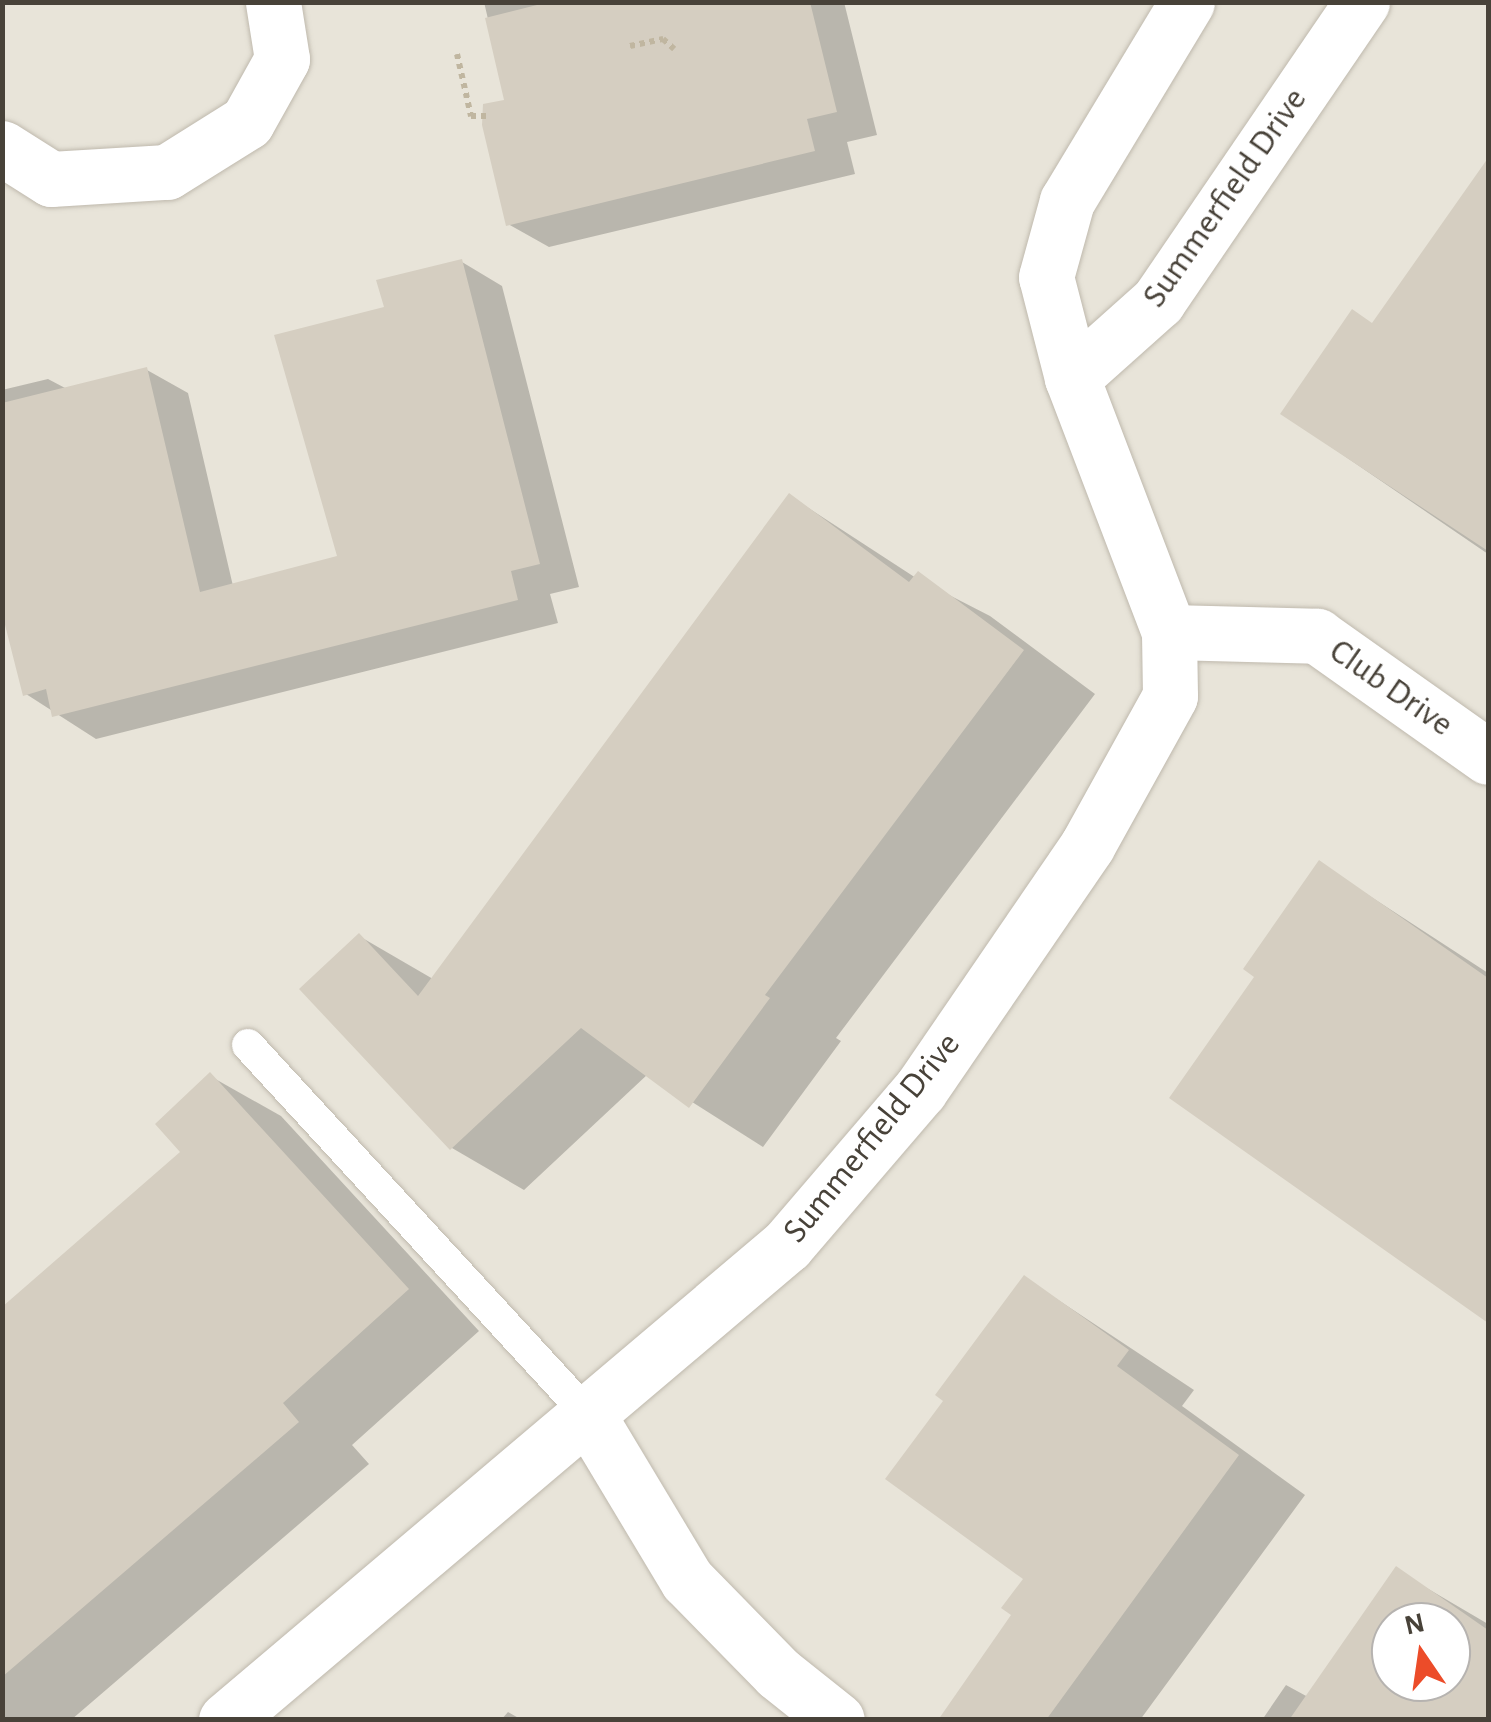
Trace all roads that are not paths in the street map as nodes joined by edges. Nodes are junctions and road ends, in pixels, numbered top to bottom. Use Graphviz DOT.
graph roads {
  1 [pos="273,2"];
  2 [pos="1186,2"];
  3 [pos="1362,2"];
  4 [pos="2,148"];
  5 [pos="1072,378"];
  6 [pos="1169,632"];
  7 [pos="1488,757"];
  8 [pos="248,1046"];
  9 [pos="586,1412"];
  10 [pos="226,1720"];
  11 [pos="838,1720"];
  1 -- 4 [label="street"];
  2 -- 5 [label="street, Summerfield Drive"];
  3 -- 5 [label="street, Summerfield Drive"];
  5 -- 6 [label="street, Summerfield Drive"];
  6 -- 7 [label="street, Club Drive"];
  6 -- 9 [label="street, Summerfield Drive"];
  8 -- 9 [label="lane"];
  9 -- 10 [label="street, Summerfield Drive"];
  9 -- 11 [label="street"];
}
